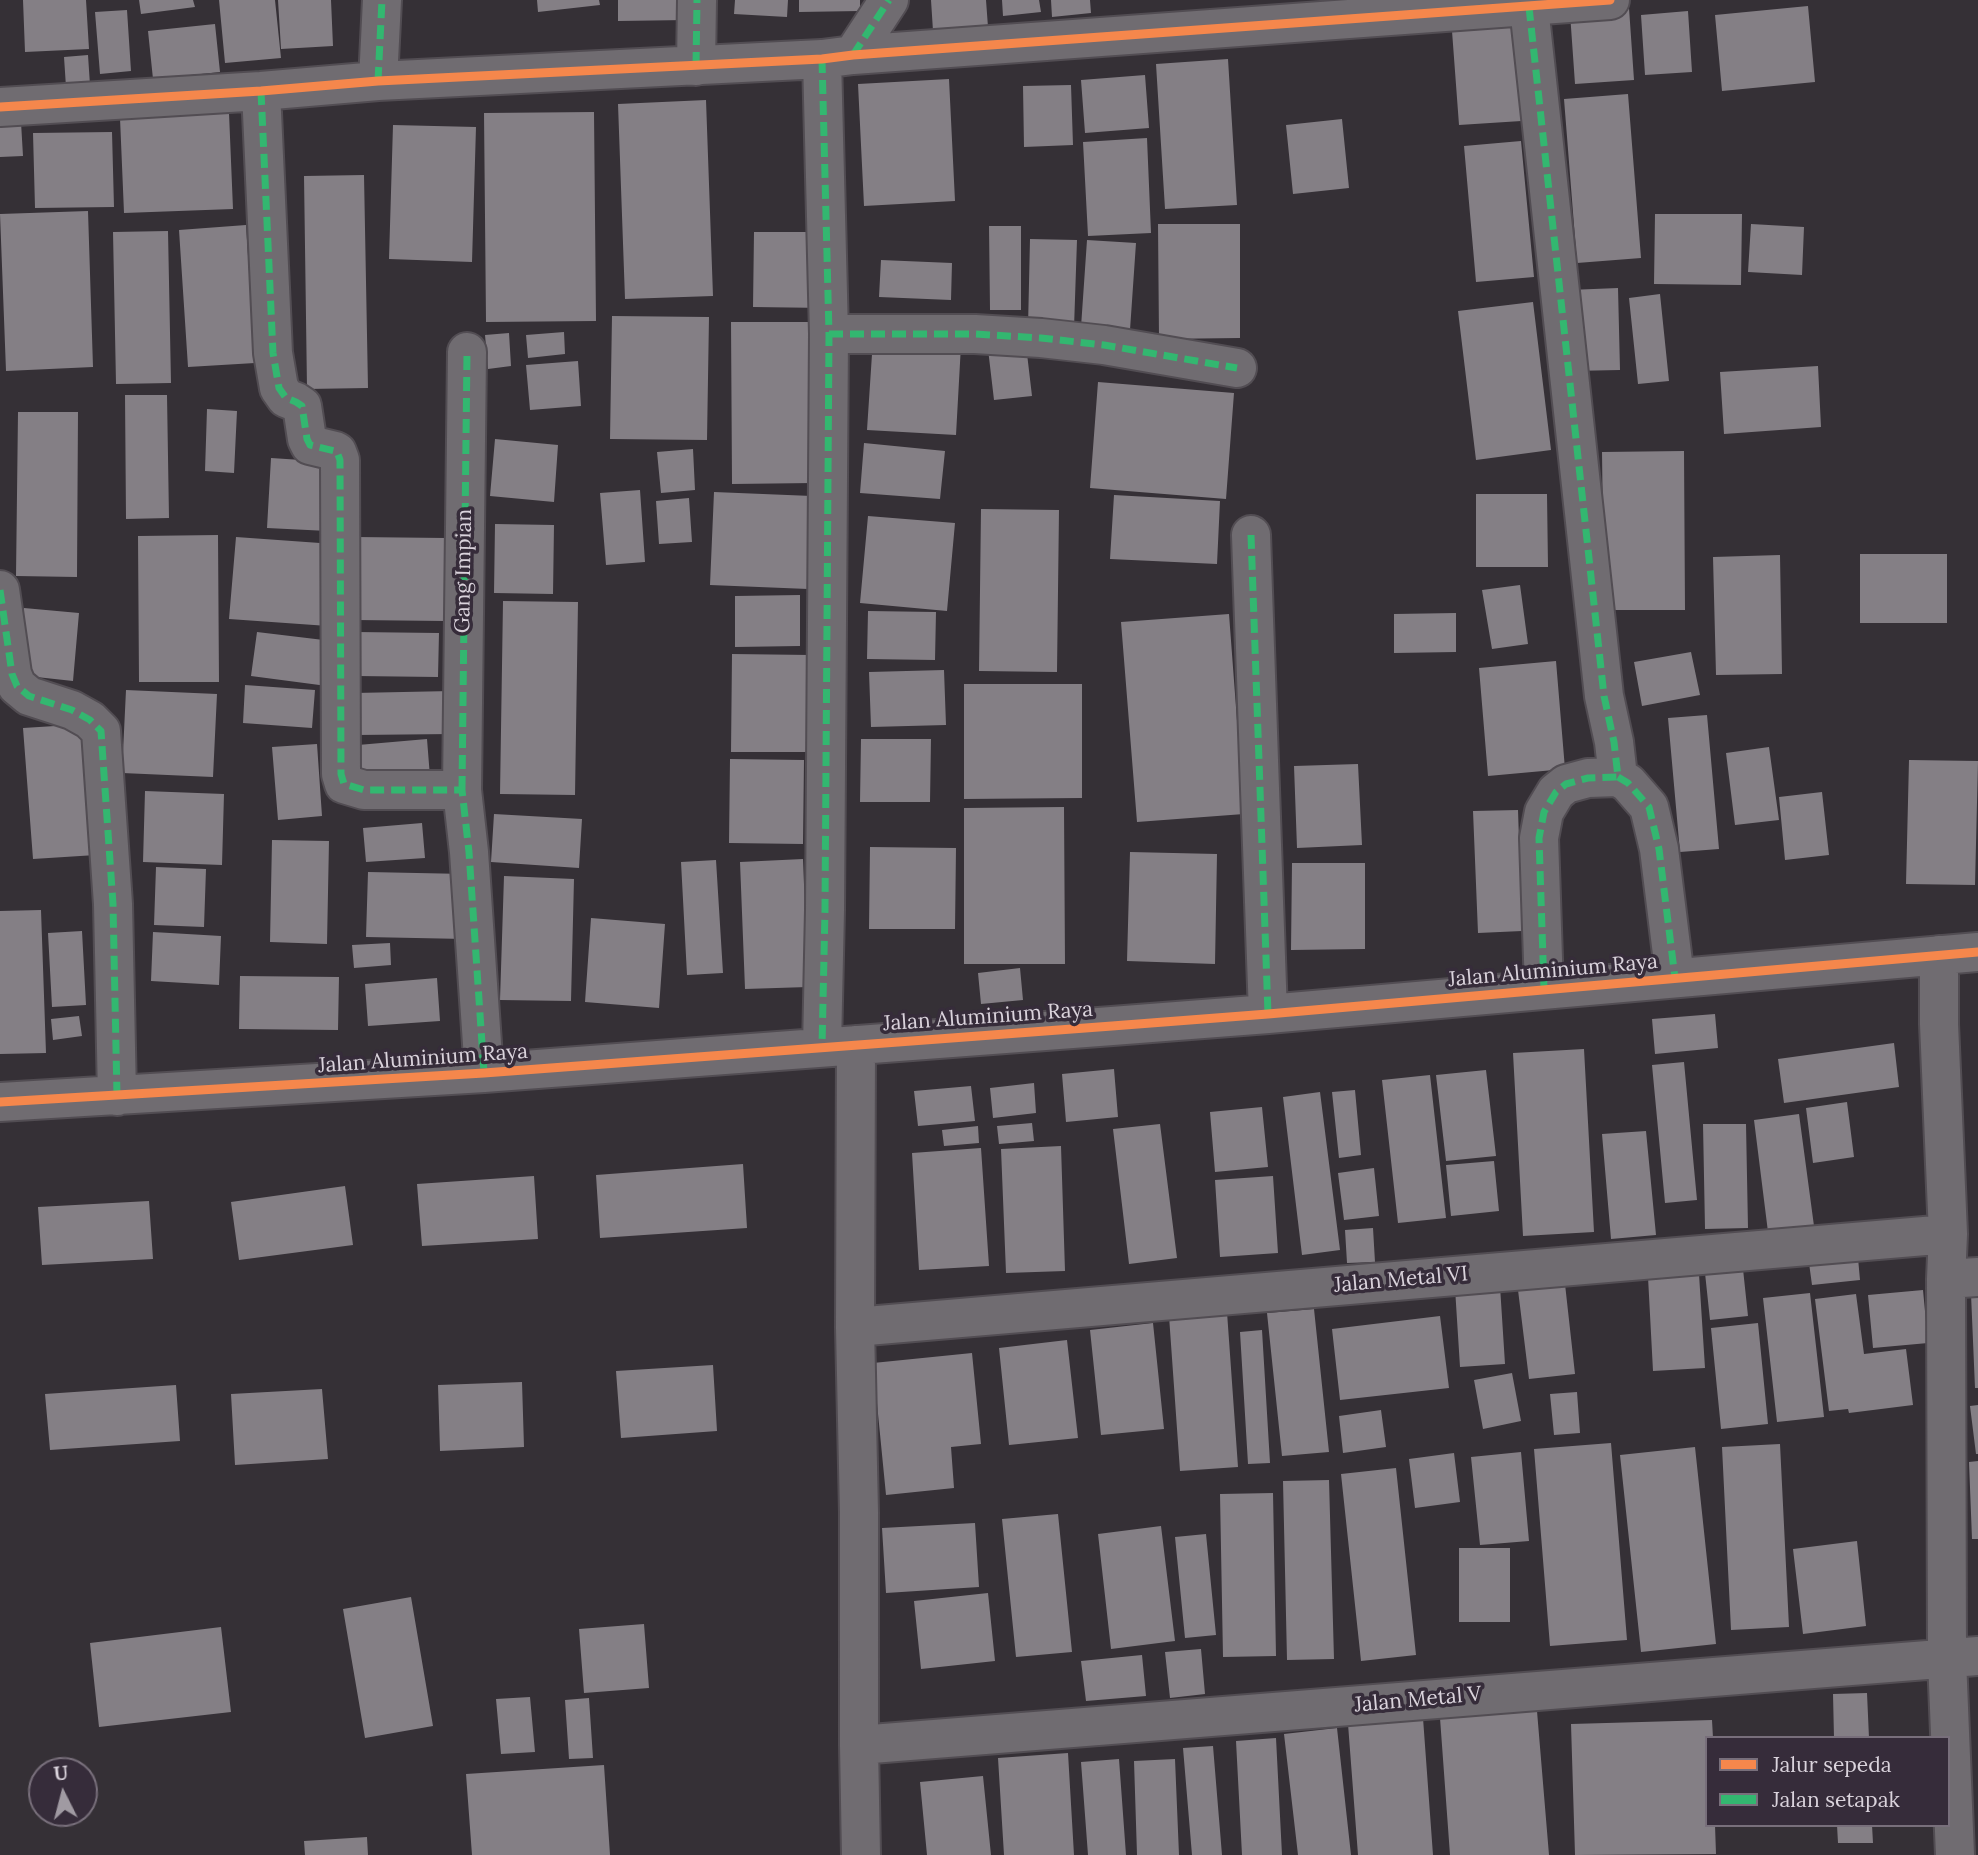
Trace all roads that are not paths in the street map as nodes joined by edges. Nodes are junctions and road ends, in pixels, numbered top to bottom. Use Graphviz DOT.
graph roads {
  1 [pos="382,0"];
  2 [pos="697,0"];
  3 [pos="889,0"];
  4 [pos="1610,0"];
  5 [pos="1521,4"];
  6 [pos="837,57"];
  7 [pos="696,66"];
  8 [pos="378,81"];
  9 [pos="261,91"];
  10 [pos="0,107"];
  11 [pos="829,334"];
  12 [pos="467,352"];
  13 [pos="1237,368"];
  14 [pos="1251,534"];
  15 [pos="0,590"];
  16 [pos="1618,777"];
  17 [pos="462,790"];
  18 [pos="1978,952"];
  19 [pos="1939,955"];
  20 [pos="1675,978"];
  21 [pos="1544,989"];
  22 [pos="1268,1014"];
  23 [pos="839,1046"];
  24 [pos="484,1073"];
  25 [pos="117,1096"];
  26 [pos="0,1102"];
  27 [pos="1948,1234"];
  28 [pos="1962,1278"];
  29 [pos="855,1326"];
  30 [pos="1963,1658"];
  31 [pos="859,1745"];
  32 [pos="861,1855"];
  33 [pos="1955,1855"];
  1 -- 8 [label="street"];
  2 -- 7 [label="street"];
  3 -- 6 [label="street"];
  4 -- 5 [label="street"];
  5 -- 6 [label="street"];
  5 -- 16 [label="street"];
  6 -- 7 [label="street"];
  6 -- 11 [label="street"];
  7 -- 8 [label="street"];
  8 -- 9 [label="street"];
  9 -- 10 [label="street"];
  9 -- 17 [label="street"];
  11 -- 13 [label="street"];
  11 -- 23 [label="street"];
  12 -- 17 [label="street, Gang Impian"];
  14 -- 22 [label="street"];
  15 -- 25 [label="street"];
  16 -- 20 [label="street"];
  16 -- 21 [label="street"];
  17 -- 24 [label="street, Gang Impian"];
  18 -- 19 [label="street, Jalan Aluminium Raya"];
  19 -- 20 [label="street, Jalan Aluminium Raya"];
  19 -- 27 [label="street"];
  20 -- 21 [label="street, Jalan Aluminium Raya"];
  21 -- 22 [label="street, Jalan Aluminium Raya"];
  22 -- 23 [label="street, Jalan Aluminium Raya"];
  23 -- 24 [label="street, Jalan Aluminium Raya"];
  23 -- 29 [label="street"];
  24 -- 25 [label="street, Jalan Aluminium Raya"];
  25 -- 26 [label="street, Jalan Aluminium Raya"];
  27 -- 28 [label="street"];
  27 -- 29 [label="street, Jalan Metal VI"];
  28 -- 30 [label="street"];
  29 -- 31 [label="street"];
  30 -- 31 [label="street, Jalan Metal V"];
  30 -- 33 [label="street"];
  31 -- 32 [label="street"];
}
